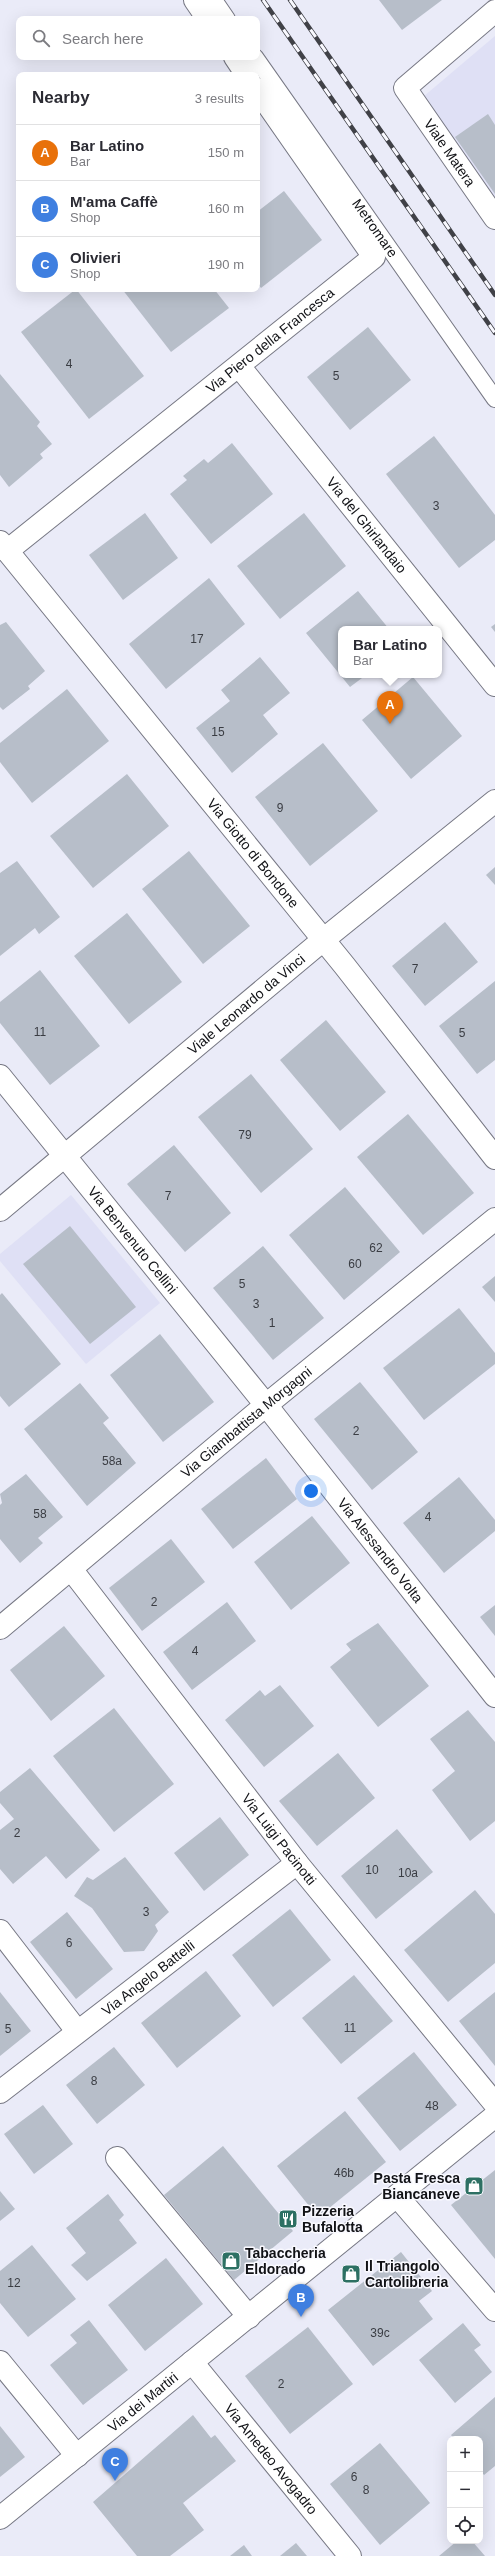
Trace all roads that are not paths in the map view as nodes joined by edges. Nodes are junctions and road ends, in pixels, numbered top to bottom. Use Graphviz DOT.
graph roads {
  1 [pos="195,0"];
  2 [pos="214,0"];
  3 [pos="495,11"];
  4 [pos="206,16"];
  5 [pos="225,16"];
  6 [pos="236,60"];
  7 [pos="257,60"];
  8 [pos="245,72"];
  9 [pos="260,93"];
  10 [pos="495,218"];
  11 [pos="239,366"];
  12 [pos="495,399"];
  13 [pos="4,546"];
  14 [pos="495,685"];
  15 [pos="495,801"];
  16 [pos="323,940"];
  17 [pos="0,1076"];
  18 [pos="65,1157"];
  19 [pos="495,1158"];
  20 [pos="0,1210"];
  21 [pos="495,1219"];
  22 [pos="266,1405"];
  23 [pos="72,1569"];
  24 [pos="0,1628"];
  25 [pos="495,1696"];
  26 [pos="297,1863"];
  27 [pos="0,1931"];
  28 [pos="77,2031"];
  29 [pos="0,2092"];
  30 [pos="495,2104"];
  31 [pos="495,2116"];
  32 [pos="117,2158"];
  33 [pos="397,2196"];
  34 [pos="495,2310"];
  35 [pos="249,2317"];
  36 [pos="0,2362"];
  37 [pos="192,2362"];
  38 [pos="77,2456"];
  39 [pos="0,2518"];
  40 [pos="350,2556"];
  1 -- 4 [label="street"];
  2 -- 5 [label="lane"];
  3 -- 10 [label="street, Viale Matera"];
  6 -- 8 [label="street"];
  7 -- 12 [label="lane, Metromare"];
  9 -- 11 [label="street, Via Piero della Francesca"];
  11 -- 13 [label="street, Via Piero della Francesca"];
  11 -- 14 [label="street, Via del Ghirlandaio"];
  13 -- 16 [label="street, Via Giotto di Bondone"];
  15 -- 16 [label="street, Viale Leonardo da Vinci"];
  16 -- 18 [label="street, Viale Leonardo da Vinci"];
  16 -- 19 [label="street, Via Giotto di Bondone"];
  17 -- 18 [label="street, Via Benvenuto Cellini"];
  18 -- 20 [label="street, Viale Leonardo da Vinci"];
  18 -- 22 [label="street, Via Benvenuto Cellini"];
  21 -- 22 [label="street, Via Giambattista Morgagni"];
  22 -- 23 [label="street, Via Giambattista Morgagni"];
  22 -- 25 [label="street, Via Alessandro Volta"];
  23 -- 24 [label="street, Via Giambattista Morgagni"];
  23 -- 26 [label="street, Via Luigi Pacinotti"];
  26 -- 28 [label="street, Via Angelo Battelli"];
  26 -- 30 [label="street, Via Luigi Pacinotti"];
  27 -- 28 [label="street"];
  28 -- 29 [label="street, Via Angelo Battelli"];
  31 -- 33 [label="street, Via dei Martiri"];
  32 -- 35 [label="street"];
  33 -- 34 [label="street"];
  33 -- 35 [label="street, Via dei Martiri"];
  35 -- 37 [label="street, Via dei Martiri"];
  36 -- 38 [label="street"];
  37 -- 38 [label="street, Via dei Martiri"];
  37 -- 40 [label="street, Via Amedeo Avogadro"];
  38 -- 39 [label="street, Via dei Martiri"];
}
